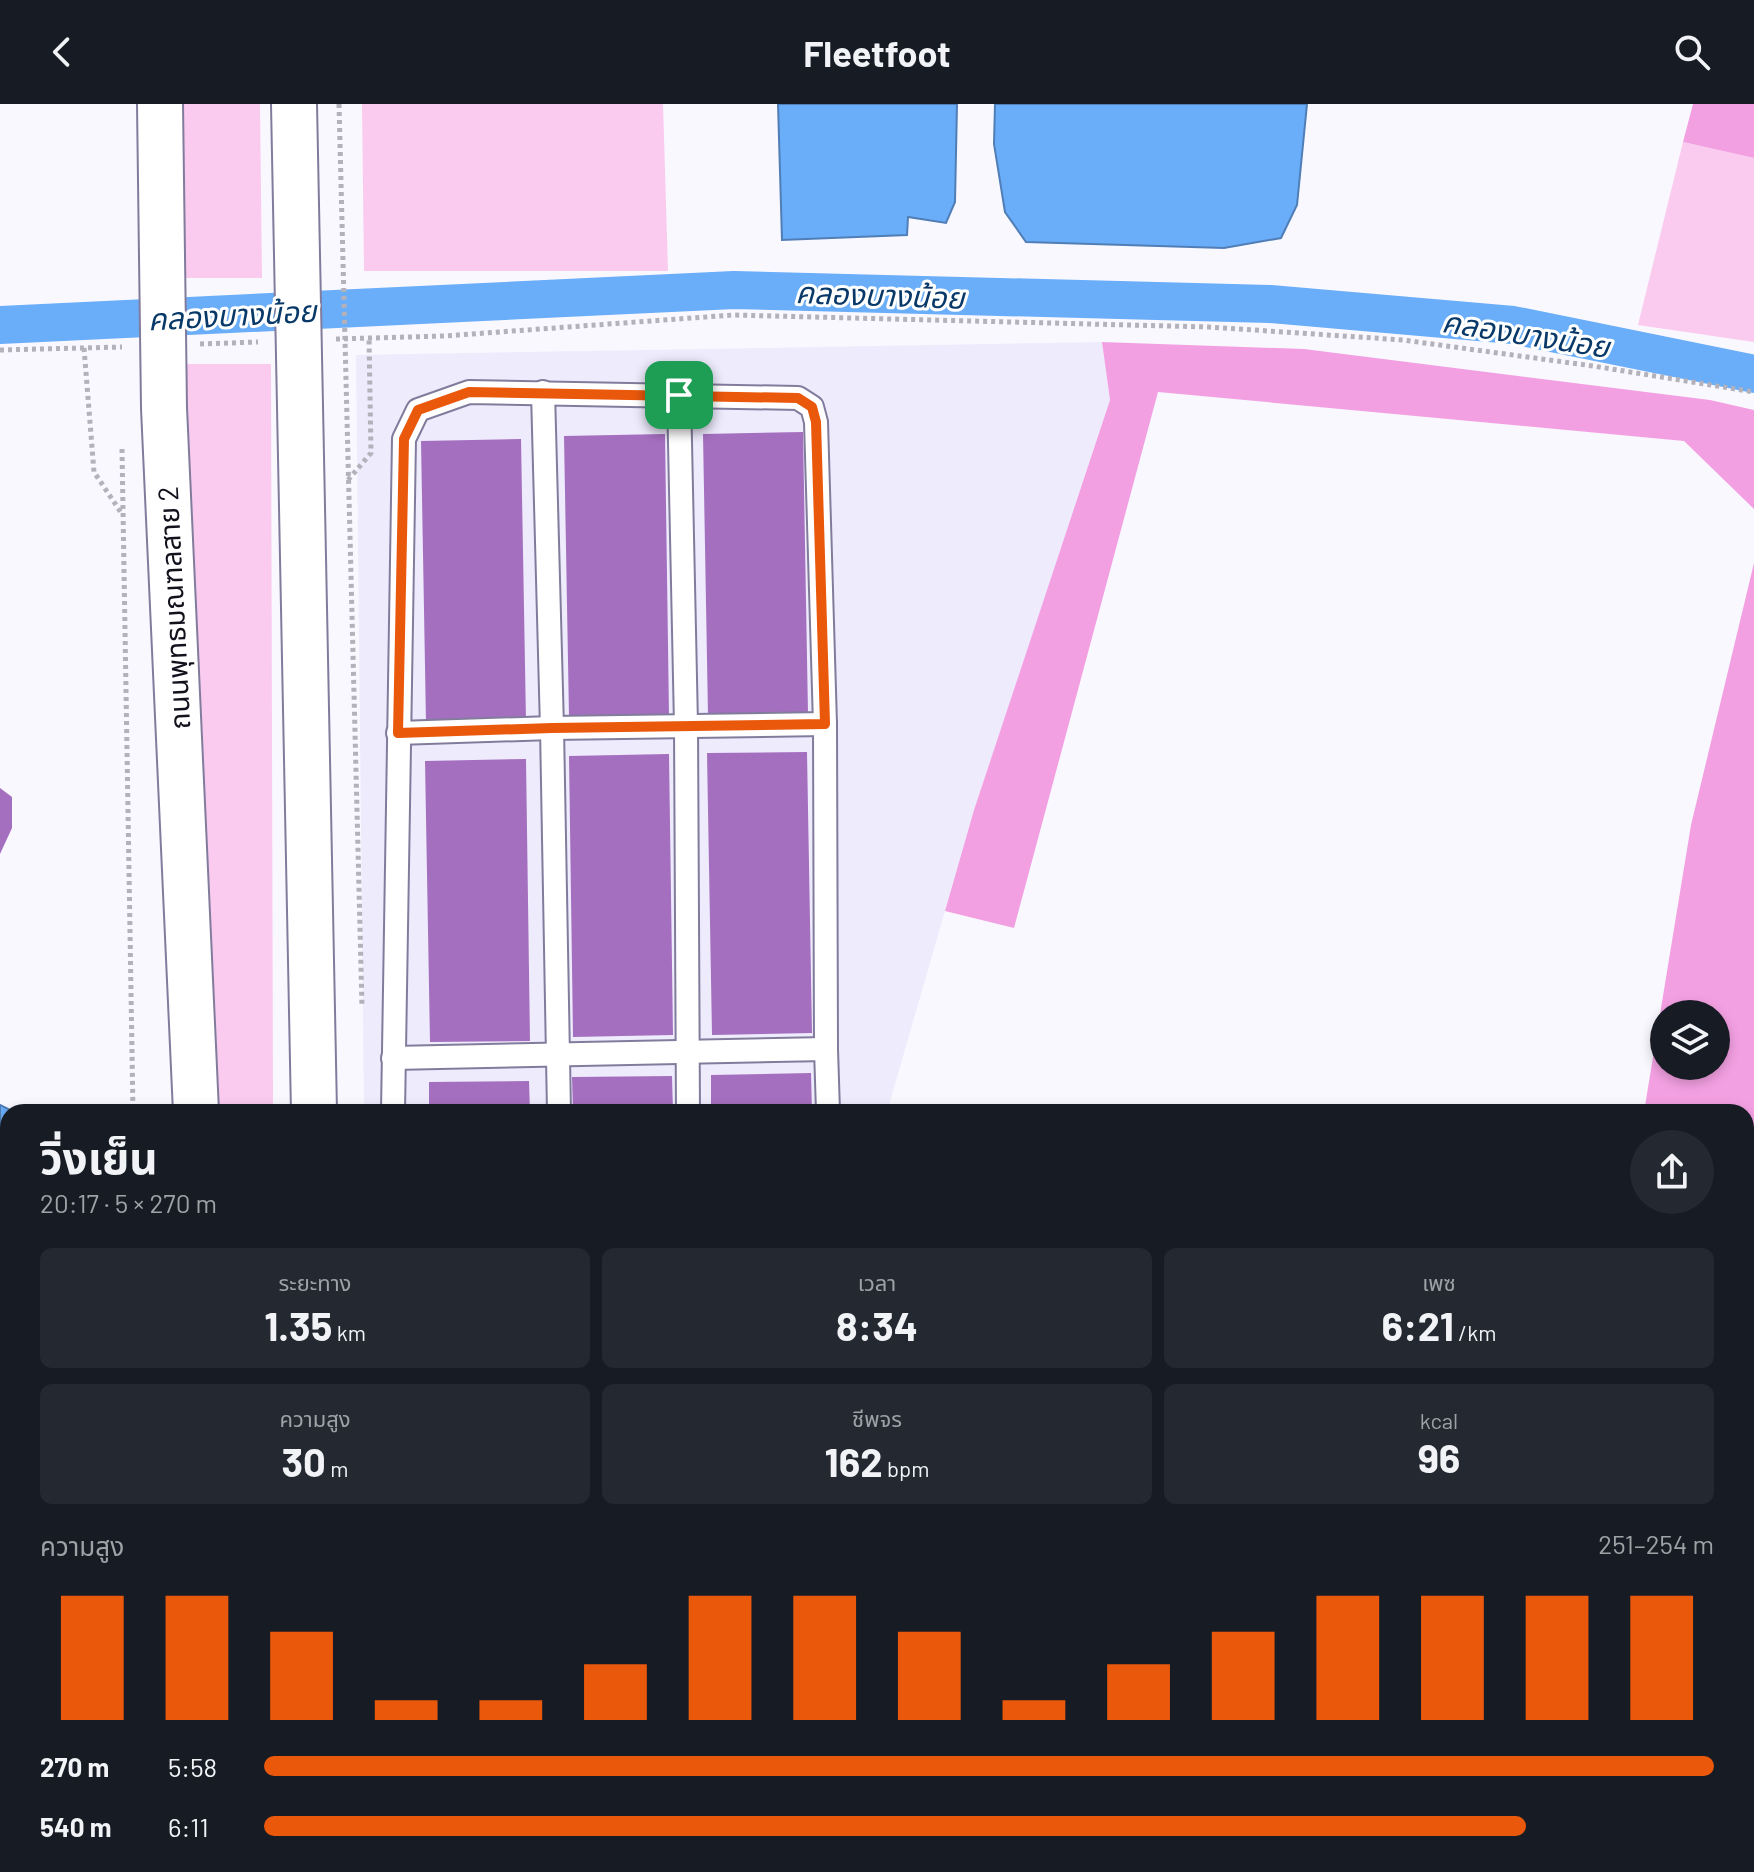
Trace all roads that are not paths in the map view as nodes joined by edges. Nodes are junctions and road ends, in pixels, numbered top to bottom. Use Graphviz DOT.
graph roads {
  1 [pos="160,104"];
  2 [pos="294,104"];
  3 [pos="543,392"];
  4 [pos="679,395"];
  5 [pos="825,724"];
  6 [pos="686,725"];
  7 [pos="552,728"];
  8 [pos="398,733"];
  9 [pos="826,1049"];
  10 [pos="688,1052"];
  11 [pos="559,1055"];
  12 [pos="393,1058"];
  13 [pos="196,1104"];
  14 [pos="314,1104"];
  15 [pos="393,1104"];
  16 [pos="559,1104"];
  17 [pos="688,1104"];
  18 [pos="828,1104"];
  1 -- 13 [label="main road, ถนนพุทธมณฑลสาย 2"];
  2 -- 14 [label="main road"];
  3 -- 4 [label="lane"];
  3 -- 7 [label="lane"];
  3 -- 8 [label="lane"];
  4 -- 5 [label="lane"];
  4 -- 6 [label="lane"];
  5 -- 6 [label="lane"];
  5 -- 9 [label="lane"];
  6 -- 7 [label="lane"];
  6 -- 10 [label="lane"];
  7 -- 8 [label="lane"];
  7 -- 11 [label="lane"];
  8 -- 12 [label="lane"];
  9 -- 10 [label="lane"];
  9 -- 18 [label="lane"];
  10 -- 11 [label="lane"];
  10 -- 17 [label="lane"];
  11 -- 12 [label="lane"];
  11 -- 16 [label="lane"];
  12 -- 15 [label="lane"];
}
